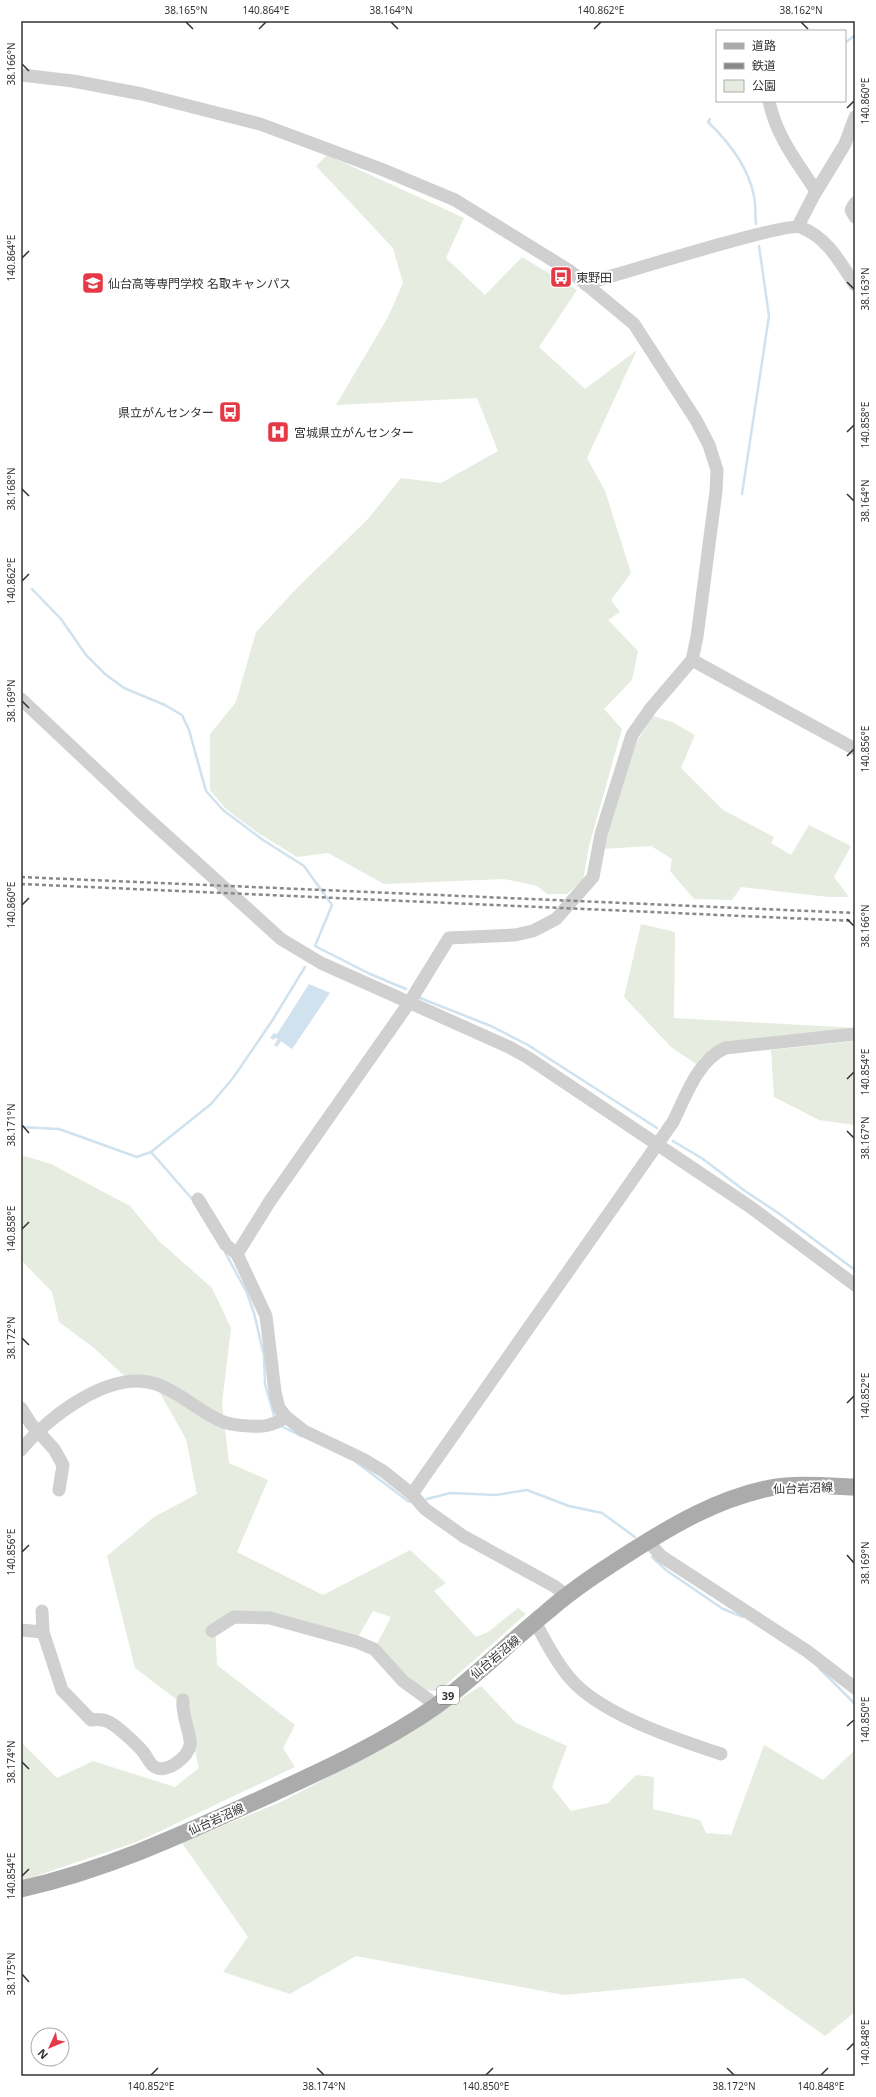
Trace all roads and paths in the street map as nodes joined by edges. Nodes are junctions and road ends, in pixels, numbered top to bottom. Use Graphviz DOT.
graph roads {
  1 [pos="21,75"];
  2 [pos="769,102"];
  3 [pos="855,117"];
  4 [pos="816,192"];
  5 [pos="855,203"];
  6 [pos="855,217"];
  7 [pos="798,226"];
  8 [pos="585,284"];
  9 [pos="855,285"];
  10 [pos="692,660"];
  11 [pos="21,699"];
  12 [pos="855,749"];
  13 [pos="409,1003"];
  14 [pos="855,1034"];
  15 [pos="657,1144"];
  16 [pos="198,1199"];
  17 [pos="237,1254"];
  18 [pos="855,1285"];
  19 [pos="21,1408"];
  20 [pos="280,1421"];
  21 [pos="37,1431"];
  22 [pos="21,1450"];
  23 [pos="855,1487"];
  24 [pos="59,1490"];
  25 [pos="412,1494"];
  26 [pos="648,1541"];
  27 [pos="566,1595"];
  28 [pos="42,1611"];
  29 [pos="534,1622"];
  30 [pos="21,1630"];
  31 [pos="212,1631"];
  32 [pos="42,1632"];
  33 [pos="855,1688"];
  34 [pos="183,1700"];
  35 [pos="436,1705"];
  36 [pos="721,1754"];
  37 [pos="21,1889"];
  1 -- 8 [label="street"];
  2 -- 4 [label="street"];
  3 -- 4 [label="street"];
  4 -- 7 [label="street"];
  5 -- 6 [label="street"];
  7 -- 8 [label="street"];
  7 -- 9 [label="street"];
  8 -- 10 [label="street"];
  10 -- 12 [label="street"];
  10 -- 13 [label="street"];
  11 -- 13 [label="street"];
  13 -- 15 [label="street"];
  13 -- 17 [label="street"];
  14 -- 15 [label="street"];
  15 -- 18 [label="street"];
  15 -- 25 [label="street"];
  16 -- 17 [label="street"];
  17 -- 20 [label="street"];
  19 -- 21 [label="street"];
  20 -- 21 [label="street"];
  20 -- 25 [label="street"];
  21 -- 22 [label="street"];
  21 -- 24 [label="street"];
  23 -- 26 [label="main road, 仙台岩沼線 / 39"];
  25 -- 27 [label="street"];
  26 -- 27 [label="main road, 仙台岩沼線 / 39"];
  26 -- 33 [label="street"];
  27 -- 29 [label="main road, 仙台岩沼線 / 39"];
  28 -- 32 [label="street"];
  29 -- 35 [label="main road, 仙台岩沼線 / 39"];
  29 -- 36 [label="street"];
  30 -- 32 [label="street"];
  31 -- 35 [label="street"];
  32 -- 34 [label="street"];
  35 -- 37 [label="main road, 仙台岩沼線 / 39"];
}
